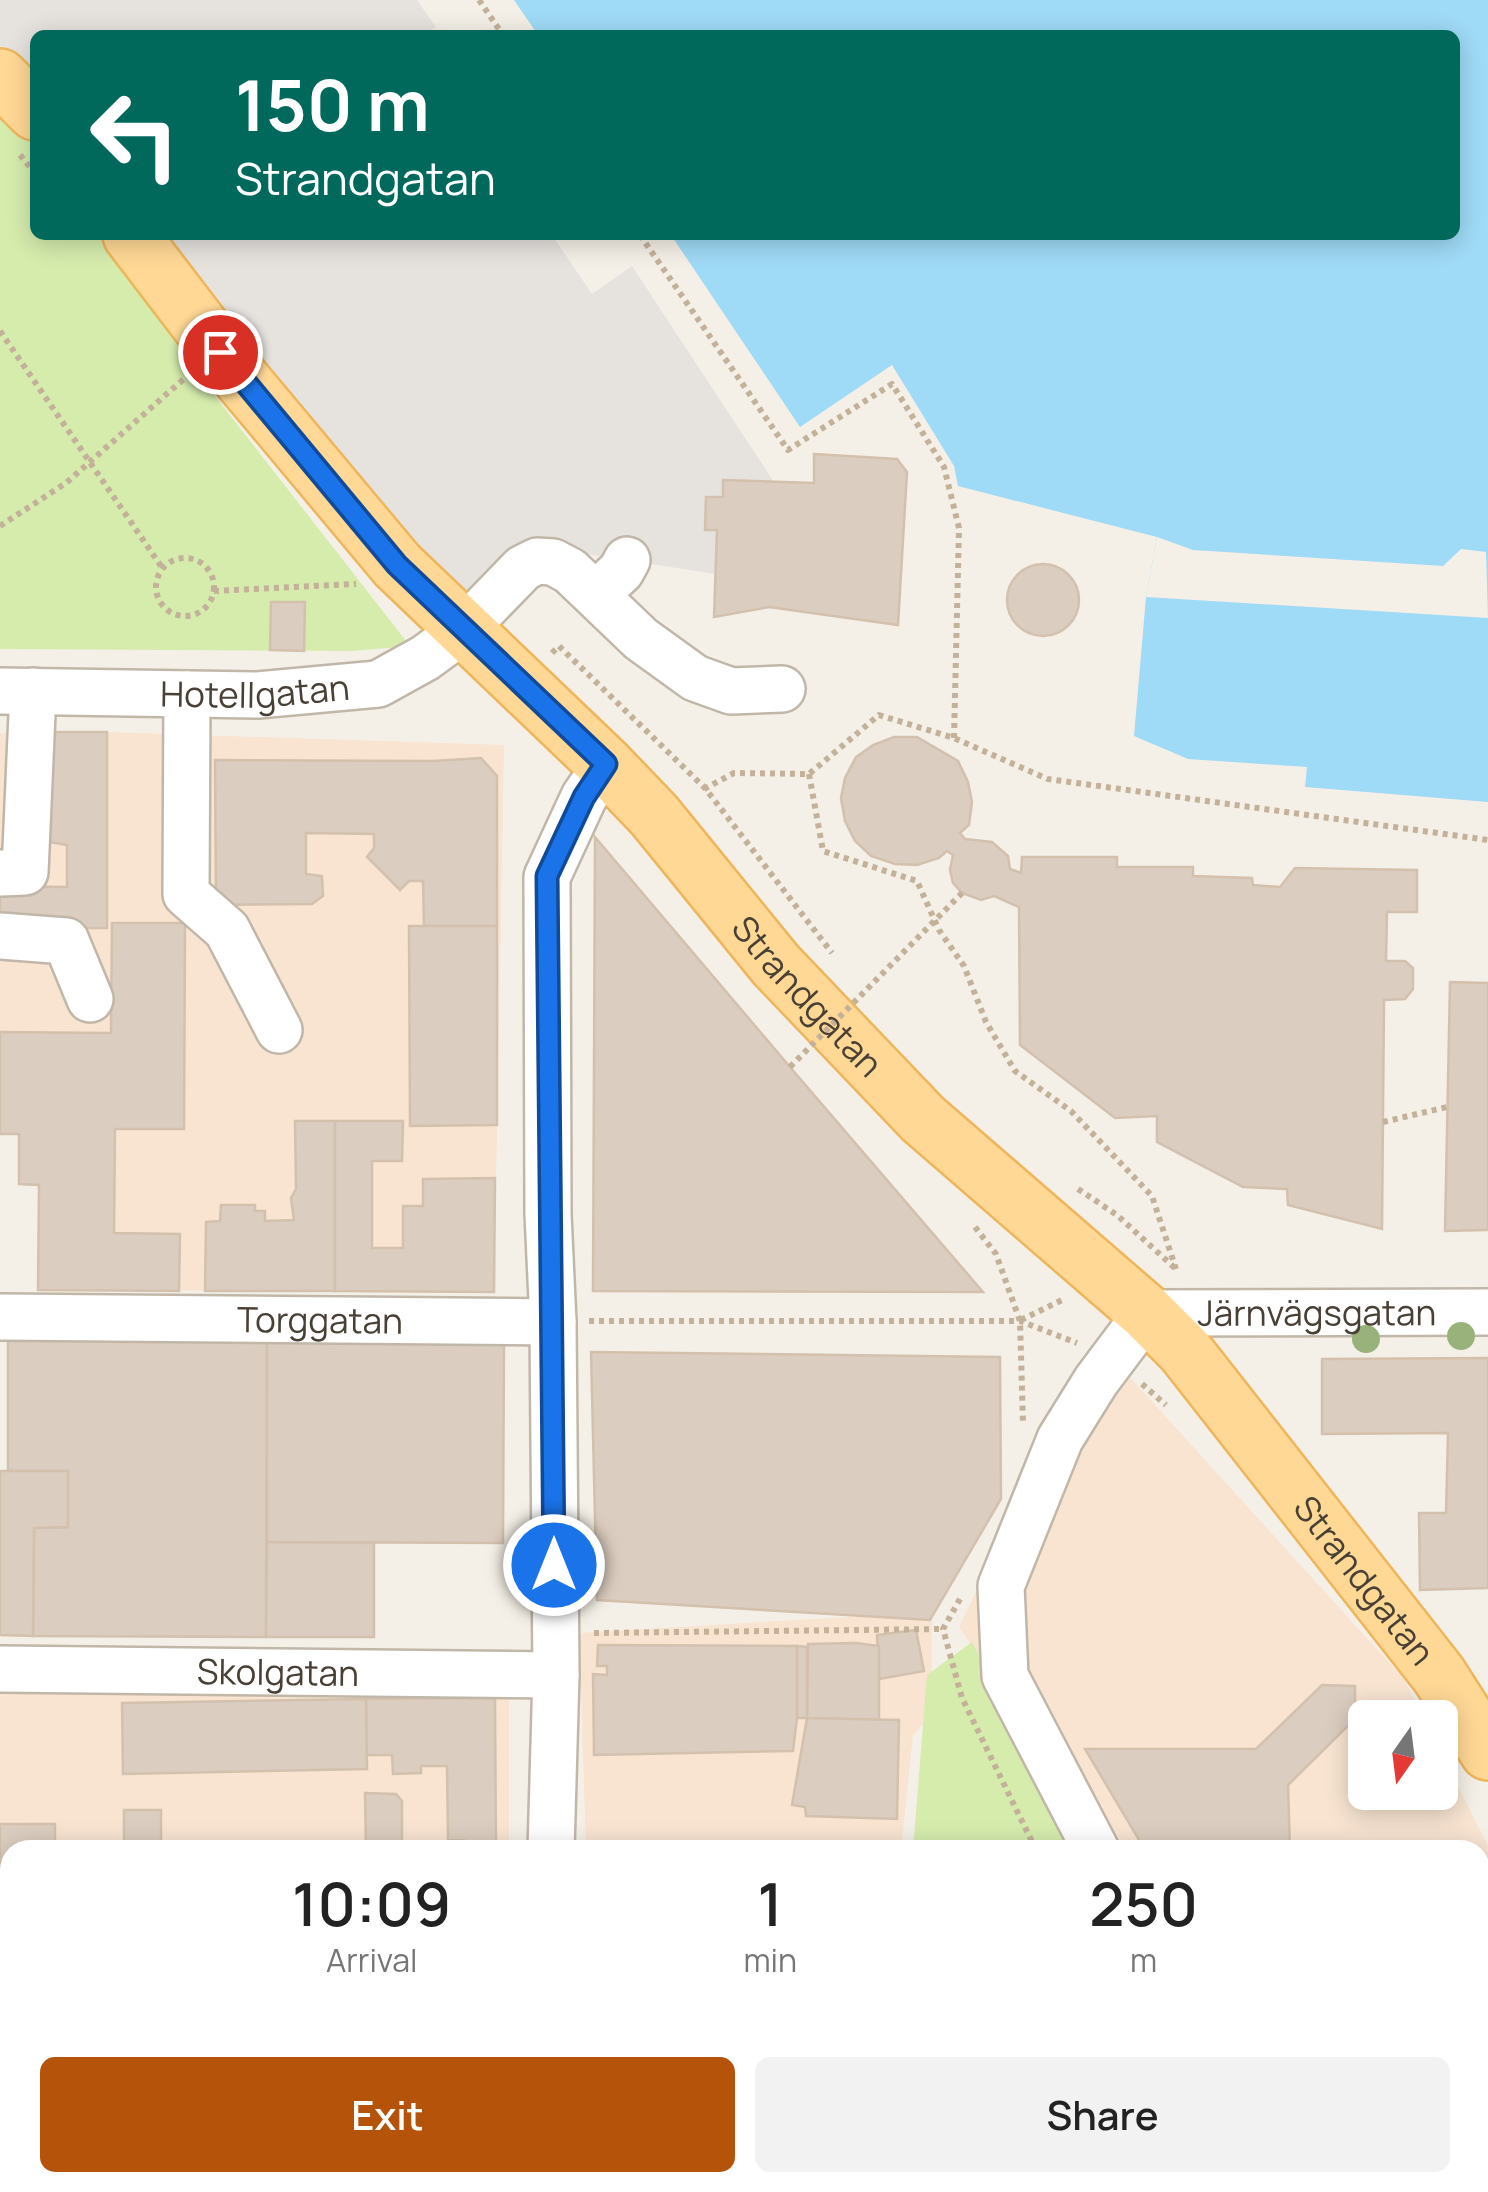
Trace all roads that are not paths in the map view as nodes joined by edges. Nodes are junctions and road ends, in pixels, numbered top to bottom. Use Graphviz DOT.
graph roads {
  1 [pos="0,78"];
  2 [pos="30,107"];
  3 [pos="135,240"];
  4 [pos="627,560"];
  5 [pos="596,594"];
  6 [pos="462,630"];
  7 [pos="782,689"];
  8 [pos="17,691"];
  9 [pos="187,694"];
  10 [pos="606,764"];
  11 [pos="0,873"];
  12 [pos="0,936"];
  13 [pos="90,999"];
  14 [pos="279,1030"];
  15 [pos="1488,1312"];
  16 [pos="1147,1313"];
  17 [pos="0,1317"];
  18 [pos="552,1322"];
  19 [pos="555,1655"];
  20 [pos="0,1668"];
  21 [pos="1488,1752"];
  22 [pos="551,1840"];
  23 [pos="1091,1840"];
  1 -- 2 [label="main road"];
  3 -- 6 [label="main road, Strandgatan"];
  4 -- 5 [label="street"];
  5 -- 6 [label="street, Hotellgatan"];
  5 -- 7 [label="street, Hotellgatan"];
  6 -- 9 [label="street, Hotellgatan"];
  6 -- 10 [label="main road, Strandgatan"];
  8 -- 9 [label="street, Hotellgatan"];
  8 -- 11 [label="street"];
  9 -- 14 [label="street"];
  10 -- 16 [label="main road, Strandgatan"];
  10 -- 18 [label="street"];
  12 -- 13 [label="street"];
  15 -- 16 [label="street, Järnvägsgatan"];
  16 -- 21 [label="main road, Strandgatan"];
  16 -- 23 [label="street"];
  17 -- 18 [label="street, Torggatan"];
  18 -- 19 [label="street"];
  19 -- 20 [label="street, Skolgatan"];
  19 -- 22 [label="street"];
}
